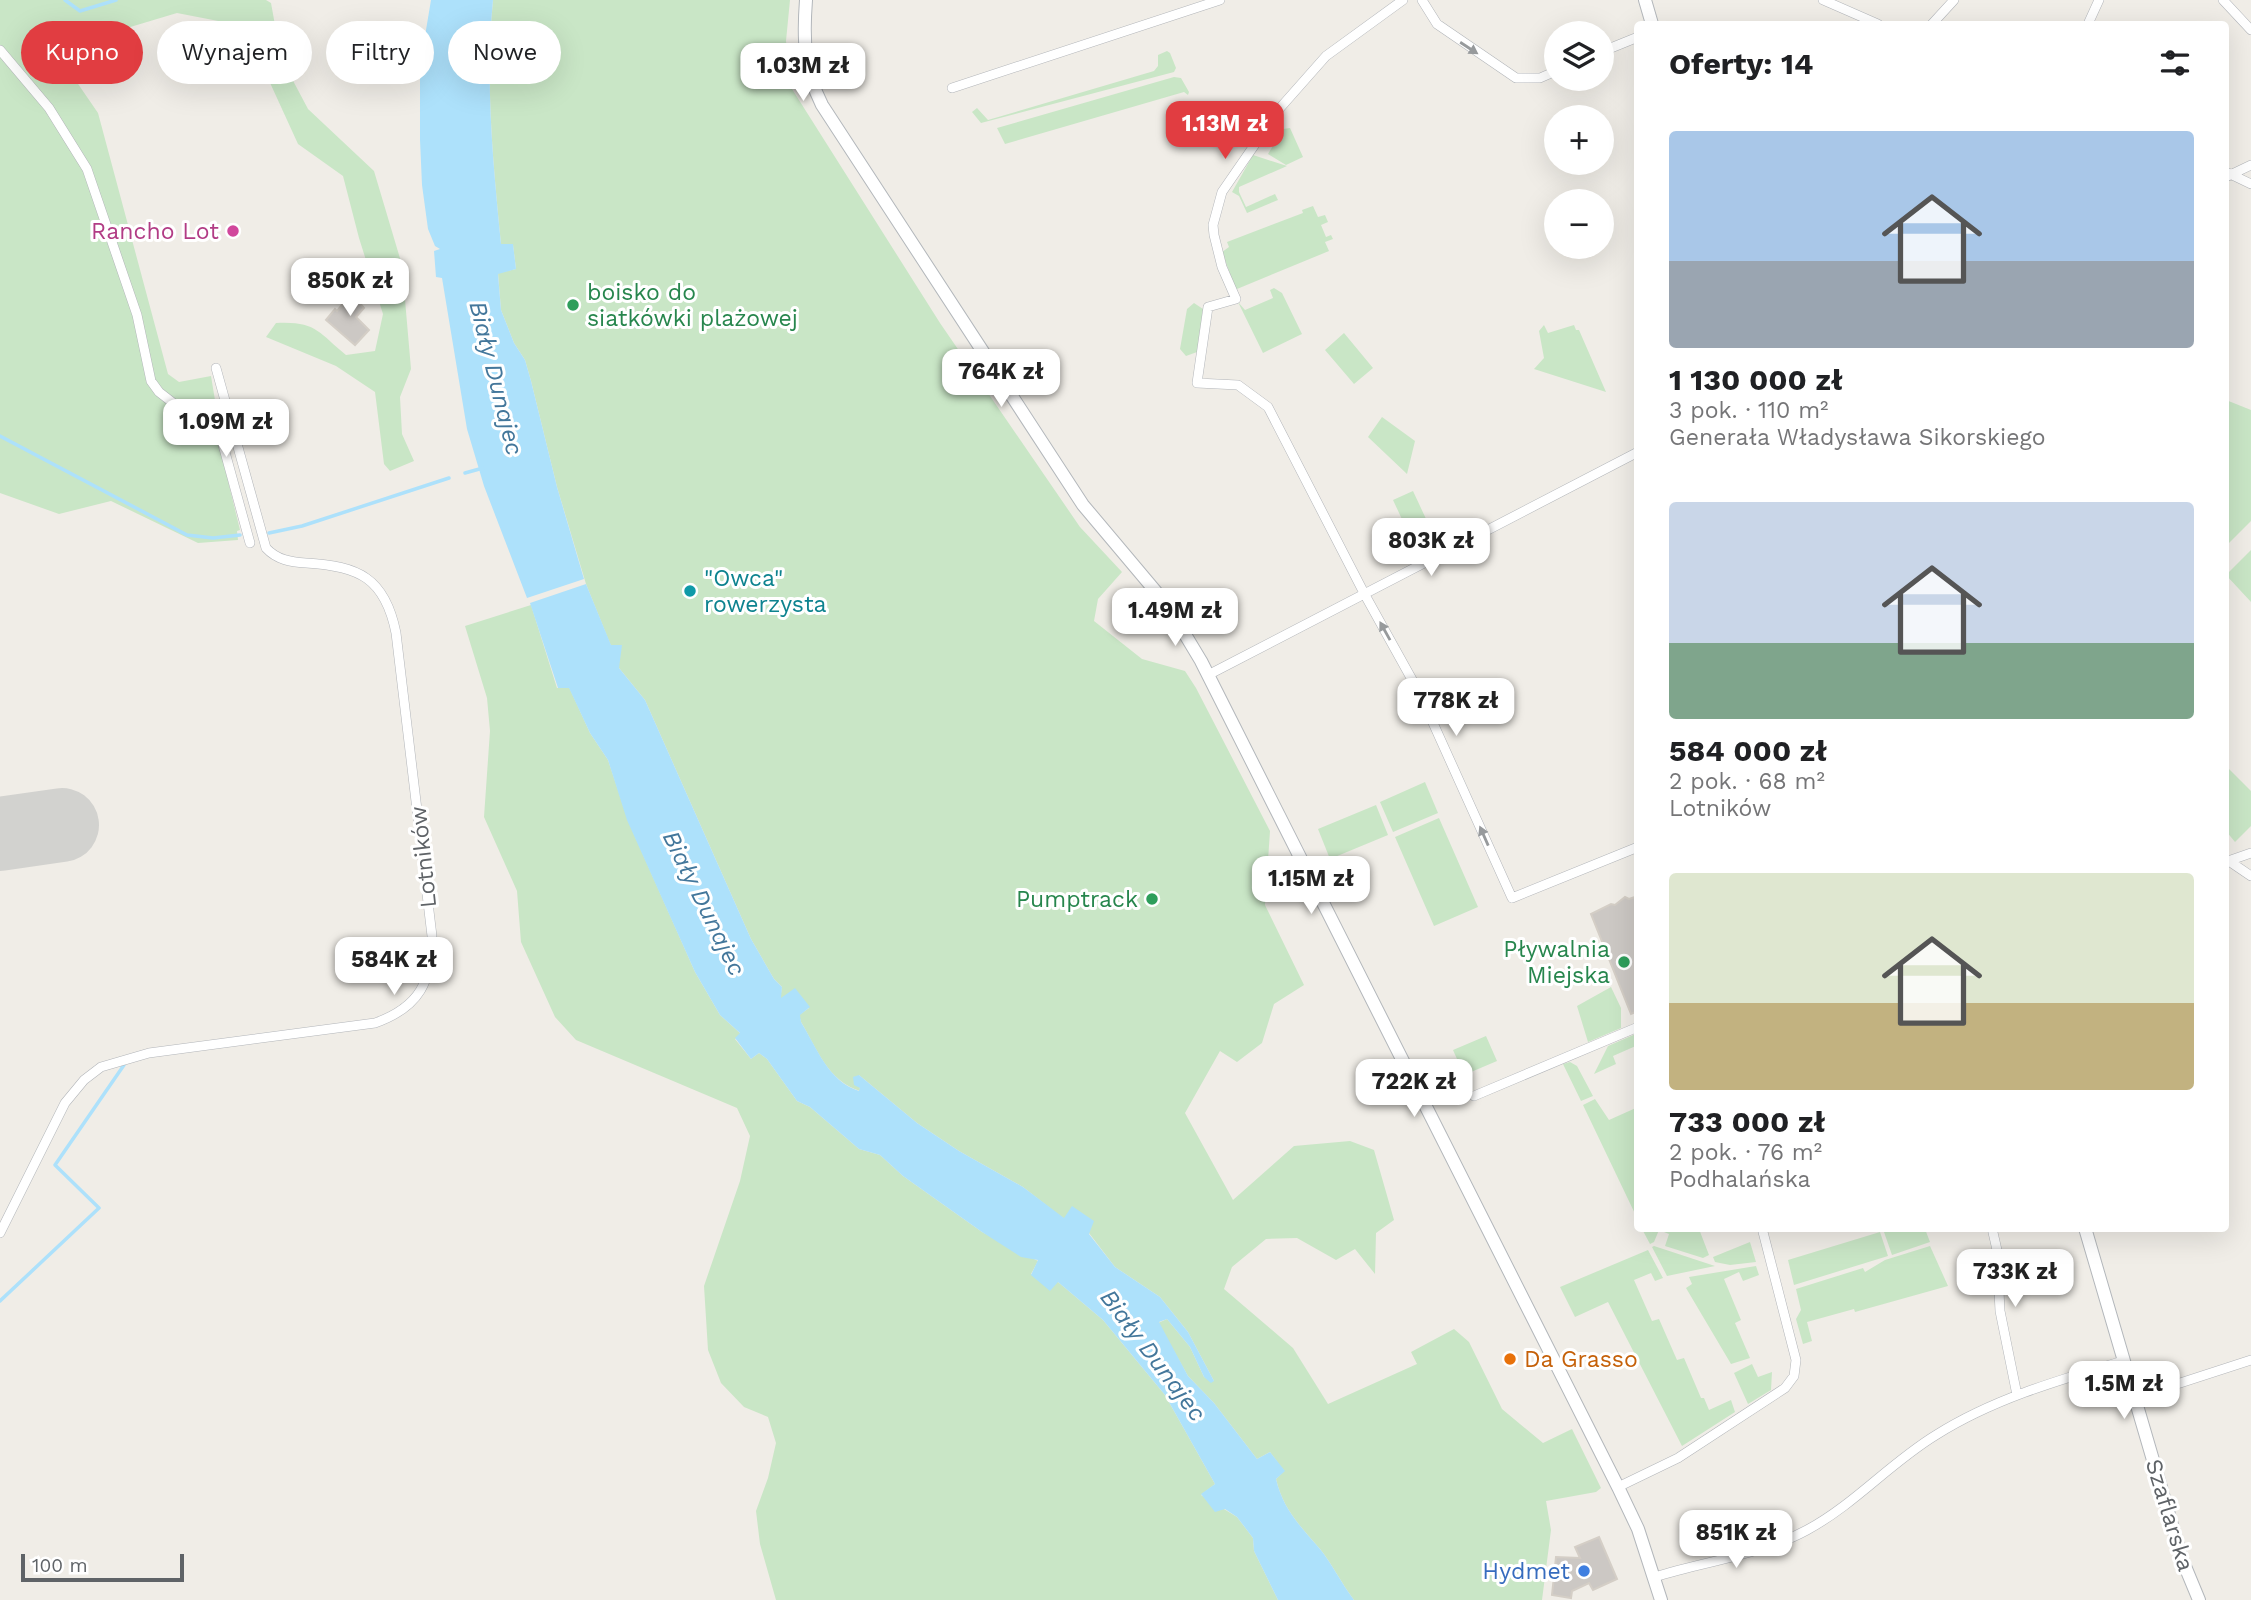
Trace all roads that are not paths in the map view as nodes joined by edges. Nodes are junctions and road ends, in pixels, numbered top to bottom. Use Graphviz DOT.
graph roads {
  1 [pos="806,0"];
  2 [pos="1220,0"];
  3 [pos="1403,0"];
  4 [pos="1422,0"];
  5 [pos="1645,0"];
  6 [pos="1823,0"];
  7 [pos="1954,0"];
  8 [pos="2099,0"];
  9 [pos="2223,0"];
  10 [pos="1651,21"];
  11 [pos="1871,21"];
  12 [pos="1935,21"];
  13 [pos="2089,21"];
  14 [pos="2251,30"];
  15 [pos="1634,39"];
  16 [pos="1614,47"];
  17 [pos="0,50"];
  18 [pos="1544,76"];
  19 [pos="952,88"];
  20 [pos="2251,165"];
  21 [pos="2229,173"];
  22 [pos="2229,175"];
  23 [pos="2251,184"];
  24 [pos="216,368"];
  25 [pos="1634,454"];
  26 [pos="250,543"];
  27 [pos="1365,595"];
  28 [pos="1208,675"];
  29 [pos="1634,849"];
  30 [pos="2251,853"];
  31 [pos="2229,860"];
  32 [pos="2229,861"];
  33 [pos="2251,876"];
  34 [pos="1634,1029"];
  35 [pos="1474,1096"];
  36 [pos="1763,1232"];
  37 [pos="1993,1232"];
  38 [pos="2086,1232"];
  39 [pos="0,1233"];
  40 [pos="2251,1360"];
  41 [pos="2123,1361"];
  42 [pos="2017,1395"];
  43 [pos="2134,1398"];
  44 [pos="1618,1487"];
  45 [pos="1655,1577"];
  46 [pos="1661,1600"];
  47 [pos="2199,1600"];
  1 -- 28 [label="street"];
  2 -- 19 [label="street"];
  3 -- 27 [label="street"];
  4 -- 18 [label="street, one-way"];
  5 -- 10 [label="street"];
  6 -- 11 [label="street"];
  7 -- 12 [label="street"];
  8 -- 13 [label="street"];
  9 -- 14 [label="street"];
  15 -- 16 [label="street"];
  17 -- 26 [label="street"];
  20 -- 21 [label="street"];
  22 -- 23 [label="street"];
  24 -- 39 [label="street, Lotników"];
  25 -- 27 [label="street"];
  27 -- 28 [label="street"];
  29 -- 27 [label="street, one-way"];
  28 -- 44 [label="street"];
  30 -- 31 [label="street"];
  32 -- 33 [label="street"];
  34 -- 35 [label="street"];
  36 -- 44 [label="street"];
  37 -- 42 [label="street"];
  38 -- 41 [label="street, Szaflarska"];
  40 -- 43 [label="street"];
  41 -- 42 [label="street"];
  41 -- 43 [label="street, Szaflarska"];
  42 -- 45 [label="street"];
  43 -- 47 [label="street, Szaflarska"];
  44 -- 45 [label="street"];
  45 -- 46 [label="street"];
}
